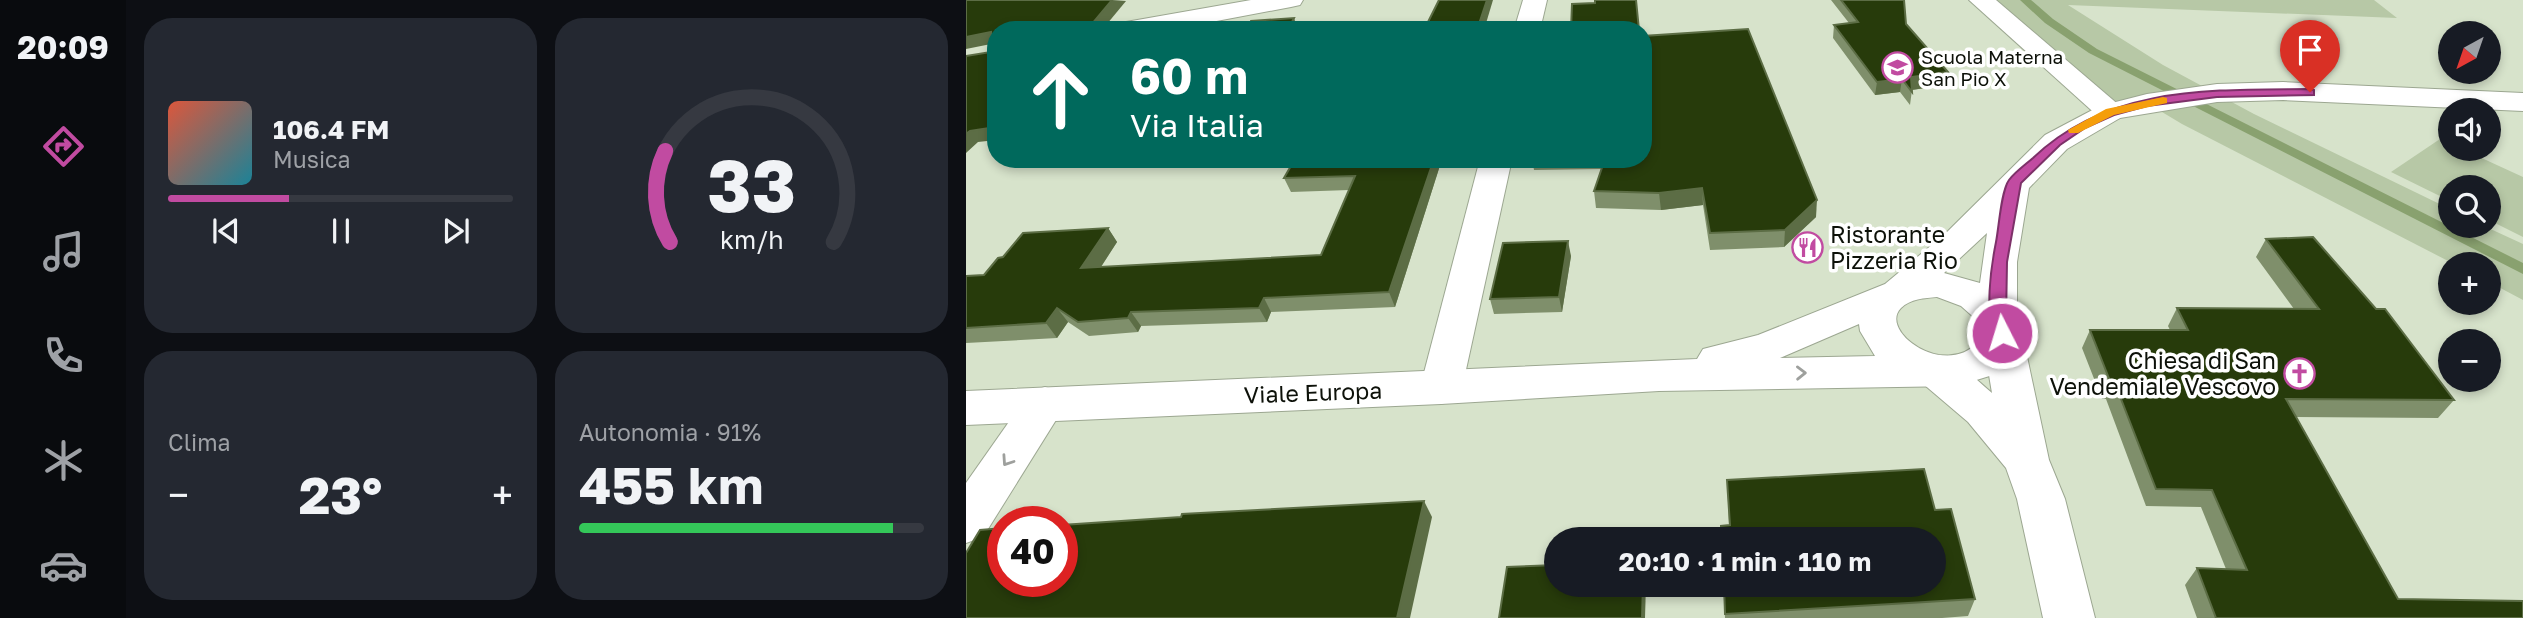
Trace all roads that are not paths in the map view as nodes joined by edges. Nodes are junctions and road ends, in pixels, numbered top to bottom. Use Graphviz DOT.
graph roads {
  1 [pos="1292,0"];
  2 [pos="1535,0"];
  3 [pos="1981,0"];
  4 [pos="1176,21"];
  5 [pos="1529,21"];
  6 [pos="2523,102"];
  7 [pos="2110,112"];
  8 [pos="1494,168"];
  9 [pos="2014,182"];
  10 [pos="1893,293"];
  11 [pos="2000,326"];
  12 [pos="1936,370"];
  13 [pos="1659,375"];
  14 [pos="1441,388"];
  15 [pos="1045,404"];
  16 [pos="966,408"];
  17 [pos="2026,460"];
  18 [pos="966,522"];
  19 [pos="2068,618"];
  1 -- 4 [label="street"];
  2 -- 5 [label="street"];
  3 -- 7 [label="street"];
  6 -- 7 [label="street, Viale Europa"];
  7 -- 9 [label="street, Viale Europa"];
  8 -- 14 [label="street"];
  9 -- 10 [label="street, Viale Europa"];
  9 -- 11 [label="street"];
  10 -- 11 [label="street"];
  10 -- 12 [label="street"];
  10 -- 13 [label="street, Viale Europa"];
  11 -- 12 [label="street"];
  11 -- 17 [label="street"];
  13 -- 12 [label="street, Viale Europa, one-way"];
  12 -- 17 [label="street"];
  13 -- 14 [label="street, Viale Europa"];
  14 -- 15 [label="street, Viale Europa"];
  15 -- 16 [label="street, Viale Europa"];
  15 -- 18 [label="street, one-way"];
  17 -- 19 [label="street"];
}
